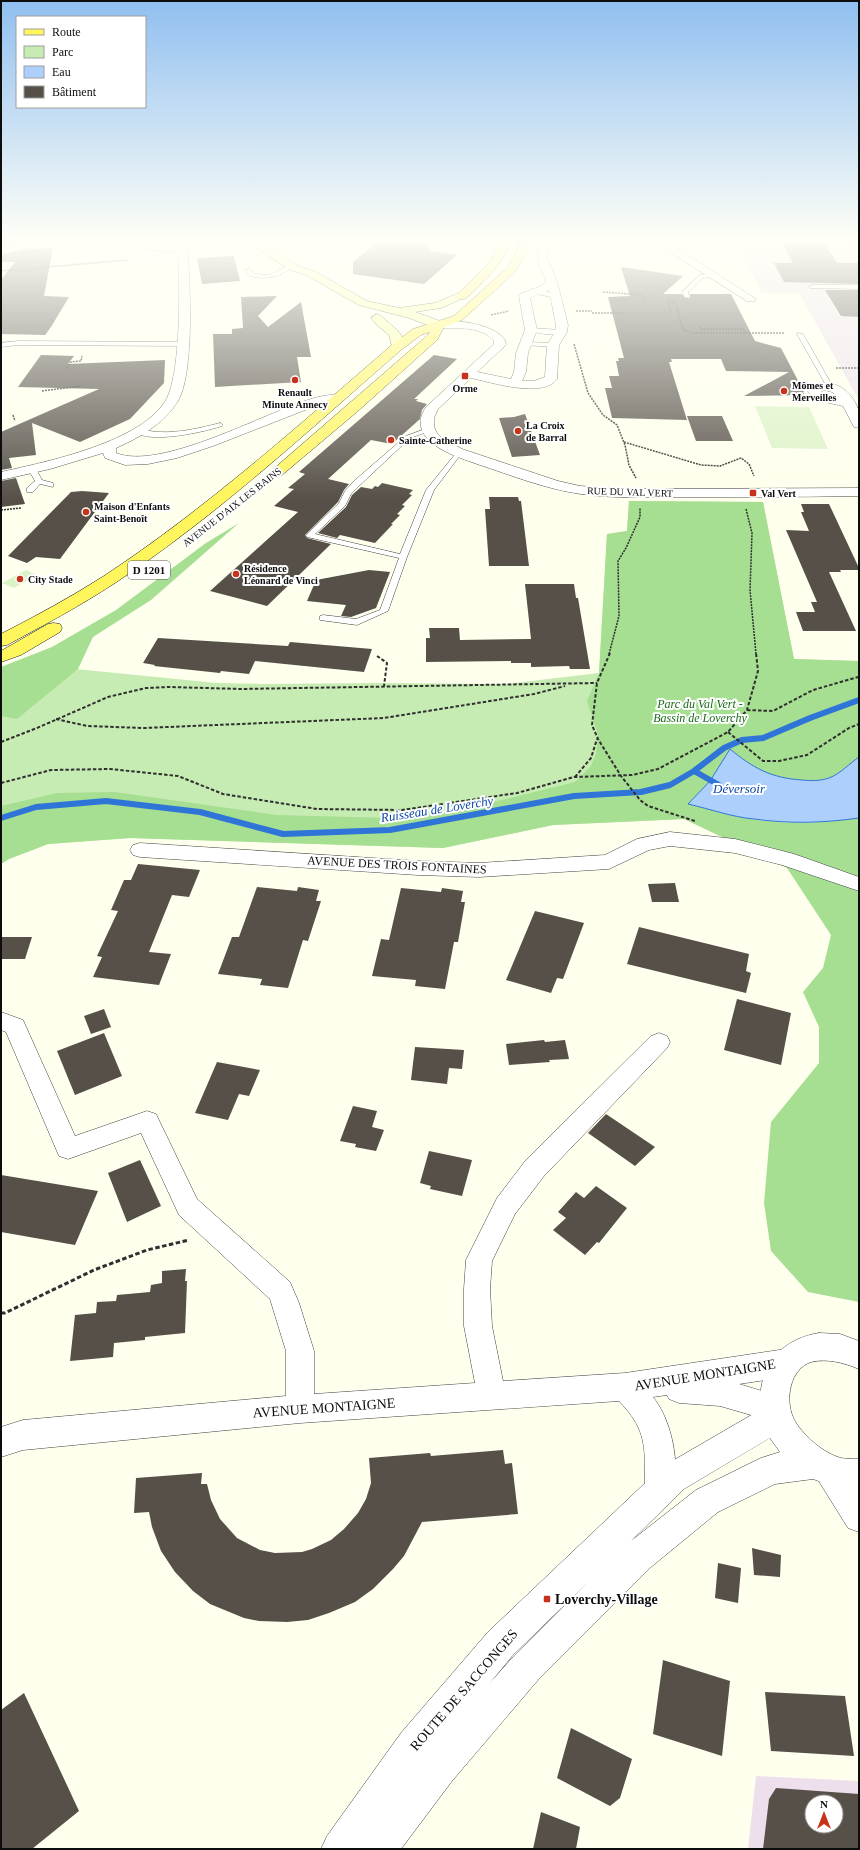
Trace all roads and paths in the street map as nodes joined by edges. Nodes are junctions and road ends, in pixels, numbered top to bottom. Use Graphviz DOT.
graph roads {
  1 [pos="182,326"];
  2 [pos="386,326"];
  3 [pos="435,326"];
  4 [pos="438,326"];
  5 [pos="442,326"];
  6 [pos="529,326"];
  7 [pos="562,326"];
  8 [pos="682,326"];
  9 [pos="700,326"];
  10 [pos="531,330"];
  11 [pos="561,332"];
  12 [pos="745,333"];
  13 [pos="792,333"];
  14 [pos="800,334"];
  15 [pos="182,344"];
  16 [pos="528,344"];
  17 [pos="1,345"];
  18 [pos="553,345"];
  19 [pos="397,347"];
  20 [pos="86,356"];
  21 [pos="67,368"];
  22 [pos="819,368"];
  23 [pos="859,368"];
  24 [pos="468,374"];
  25 [pos="514,383"];
  26 [pos="80,386"];
  27 [pos="830,387"];
  28 [pos="42,391"];
  29 [pos="338,398"];
  30 [pos="13,415"];
  31 [pos="15,421"];
  32 [pos="859,424"];
  33 [pos="220,425"];
  34 [pos="428,430"];
  35 [pos="138,432"];
  36 [pos="624,442"];
  37 [pos="109,446"];
  38 [pos="459,453"];
  39 [pos="32,469"];
  40 [pos="1,476"];
  41 [pos="39,481"];
  42 [pos="264,482"];
  43 [pos="50,485"];
  44 [pos="30,490"];
  45 [pos="859,492"];
  46 [pos="636,493"];
  47 [pos="743,493"];
  48 [pos="768,493"];
  49 [pos="21,508"];
  50 [pos="1,510"];
  51 [pos="403,557"];
  52 [pos="142,574"];
  53 [pos="323,618"];
  54 [pos="2,640"];
  55 [pos="377,656"];
  56 [pos="1,657"];
  57 [pos="858,677"];
  58 [pos="597,683"];
  59 [pos="571,684"];
  60 [pos="384,686"];
  61 [pos="748,710"];
  62 [pos="56,719"];
  63 [pos="859,724"];
  64 [pos="728,732"];
  65 [pos="598,739"];
  66 [pos="1,742"];
  67 [pos="621,776"];
  68 [pos="574,778"];
  69 [pos="1,783"];
  70 [pos="640,800"];
  71 [pos="140,850"];
  72 [pos="859,884"];
  73 [pos="1,1021"];
  74 [pos="659,1042"];
  75 [pos="225,1242"];
  76 [pos="1,1313"];
  77 [pos="856,1352"];
  78 [pos="786,1363"];
  79 [pos="625,1388"];
  80 [pos="492,1396"];
  81 [pos="300,1409"];
  82 [pos="776,1413"];
  83 [pos="8,1436"];
  84 [pos="834,1470"];
  85 [pos="659,1490"];
  86 [pos="859,1517"];
  87 [pos="340,1849"];
  88 [pos="378,1849"];
  1 -- 15 [label="street"];
  2 -- 19 [label="main road"];
  3 -- 19 [label="main road, AVENUE D'AIX LES BAINS / D 1201"];
  4 -- 42 [label="main road, AVENUE D'AIX LES BAINS"];
  5 -- 24 [label="street"];
  6 -- 10 [label="street"];
  7 -- 11 [label="street"];
  8 -- 12 [label="path"];
  9 -- 12 [label="path"];
  10 -- 11 [label="lane"];
  10 -- 16 [label="street"];
  11 -- 18 [label="street"];
  11 -- 36 [label="path"];
  12 -- 13 [label="path"];
  14 -- 22 [label="lane"];
  15 -- 17 [label="lane"];
  15 -- 35 [label="street"];
  16 -- 18 [label="lane"];
  16 -- 25 [label="street"];
  18 -- 25 [label="street"];
  19 -- 29 [label="main road, AVENUE D'AIX LES BAINS / D 1201"];
  20 -- 21 [label="path"];
  22 -- 23 [label="path"];
  22 -- 27 [label="lane"];
  24 -- 25 [label="street"];
  24 -- 34 [label="street"];
  26 -- 28 [label="path"];
  27 -- 32 [label="street"];
  29 -- 37 [label="street"];
  29 -- 54 [label="main road, AVENUE D'AIX LES BAINS / D 1201"];
  30 -- 31 [label="path"];
  33 -- 35 [label="lane"];
  34 -- 38 [label="street, RUE DU VAL VERT"];
  34 -- 51 [label="lane"];
  35 -- 37 [label="street"];
  36 -- 46 [label="path"];
  36 -- 48 [label="path"];
  37 -- 39 [label="street"];
  38 -- 46 [label="street, RUE DU VAL VERT"];
  38 -- 51 [label="lane"];
  39 -- 40 [label="street"];
  39 -- 41 [label="lane"];
  41 -- 43 [label="lane"];
  41 -- 44 [label="lane"];
  45 -- 48 [label="street, RUE DU VAL VERT"];
  46 -- 47 [label="street, RUE DU VAL VERT"];
  46 -- 58 [label="path"];
  47 -- 48 [label="street, RUE DU VAL VERT"];
  47 -- 61 [label="path"];
  49 -- 50 [label="path"];
  51 -- 53 [label="lane"];
  52 -- 56 [label="main road, D 1201"];
  55 -- 60 [label="path"];
  57 -- 61 [label="path"];
  58 -- 59 [label="path"];
  58 -- 65 [label="path"];
  59 -- 60 [label="path"];
  59 -- 62 [label="path"];
  60 -- 62 [label="path"];
  61 -- 64 [label="path"];
  62 -- 66 [label="path"];
  63 -- 64 [label="path"];
  64 -- 67 [label="path"];
  65 -- 67 [label="path"];
  65 -- 68 [label="path"];
  67 -- 68 [label="path"];
  67 -- 70 [label="path"];
  68 -- 69 [label="path"];
  71 -- 72 [label="street, AVENUE DES TROIS FONTAINES"];
  73 -- 75 [label="street"];
  74 -- 80 [label="street"];
  75 -- 76 [label="path"];
  75 -- 81 [label="street"];
  77 -- 78 [label="street"];
  78 -- 79 [label="street, AVENUE MONTAIGNE"];
  78 -- 82 [label="street"];
  79 -- 80 [label="street, AVENUE MONTAIGNE"];
  79 -- 82 [label="street, AVENUE MONTAIGNE"];
  79 -- 85 [label="street, AVENUE MONTAIGNE"];
  80 -- 81 [label="street, AVENUE MONTAIGNE"];
  81 -- 83 [label="street, AVENUE MONTAIGNE"];
  82 -- 84 [label="street"];
  82 -- 85 [label="street, ROUTE DE SACCONGES"];
  84 -- 86 [label="street"];
  84 -- 88 [label="street"];
  85 -- 87 [label="street, ROUTE DE SACCONGES"];
}
